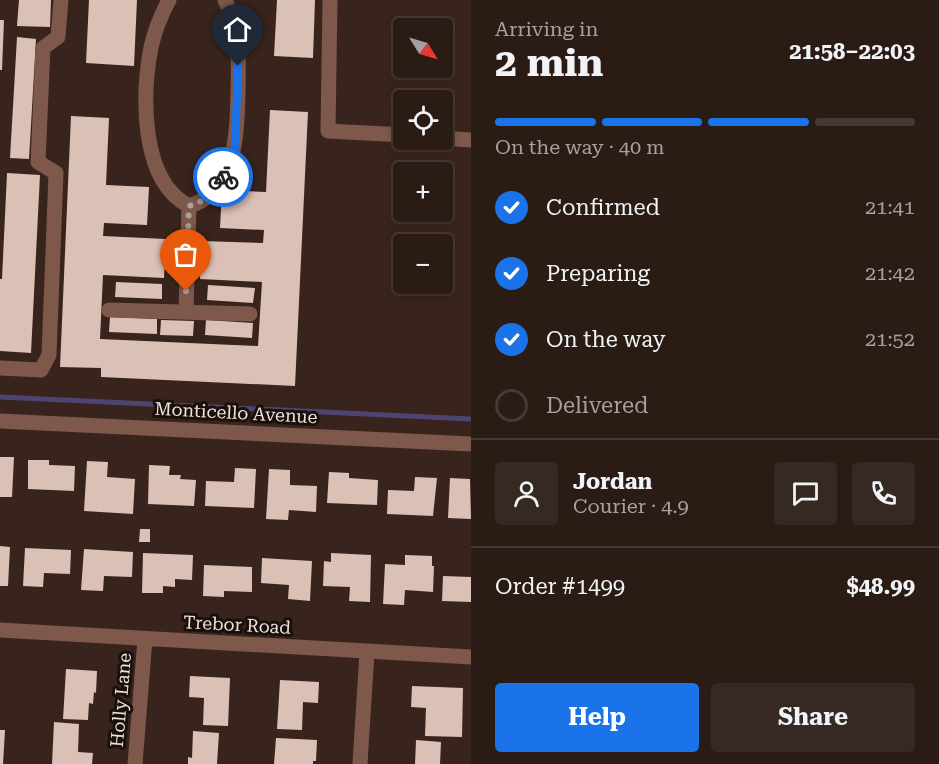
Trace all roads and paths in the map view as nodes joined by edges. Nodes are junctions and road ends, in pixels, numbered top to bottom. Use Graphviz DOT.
graph roads {
  1 [pos="61,0"];
  2 [pos="169,0"];
  3 [pos="225,0"];
  4 [pos="330,0"];
  5 [pos="393,134"];
  6 [pos="453,139"];
  7 [pos="471,140"];
  8 [pos="189,206"];
  9 [pos="109,310"];
  10 [pos="186,312"];
  11 [pos="250,314"];
  12 [pos="0,368"];
  13 [pos="0,421"];
  14 [pos="471,444"];
  15 [pos="0,630"];
  16 [pos="145,639"];
  17 [pos="367,652"];
  18 [pos="471,657"];
  19 [pos="135,764"];
  20 [pos="360,764"];
  1 -- 12 [label="street"];
  2 -- 8 [label="street"];
  3 -- 8 [label="street"];
  4 -- 5 [label="street"];
  6 -- 7 [label="street"];
  8 -- 10 [label="street"];
  9 -- 10 [label="street"];
  10 -- 11 [label="street"];
  13 -- 14 [label="street, Monticello Avenue"];
  15 -- 16 [label="street, Trebor Road"];
  16 -- 17 [label="street, Trebor Road"];
  16 -- 19 [label="street, Holly Lane"];
  17 -- 18 [label="street, Trebor Road"];
  17 -- 20 [label="street"];
}
